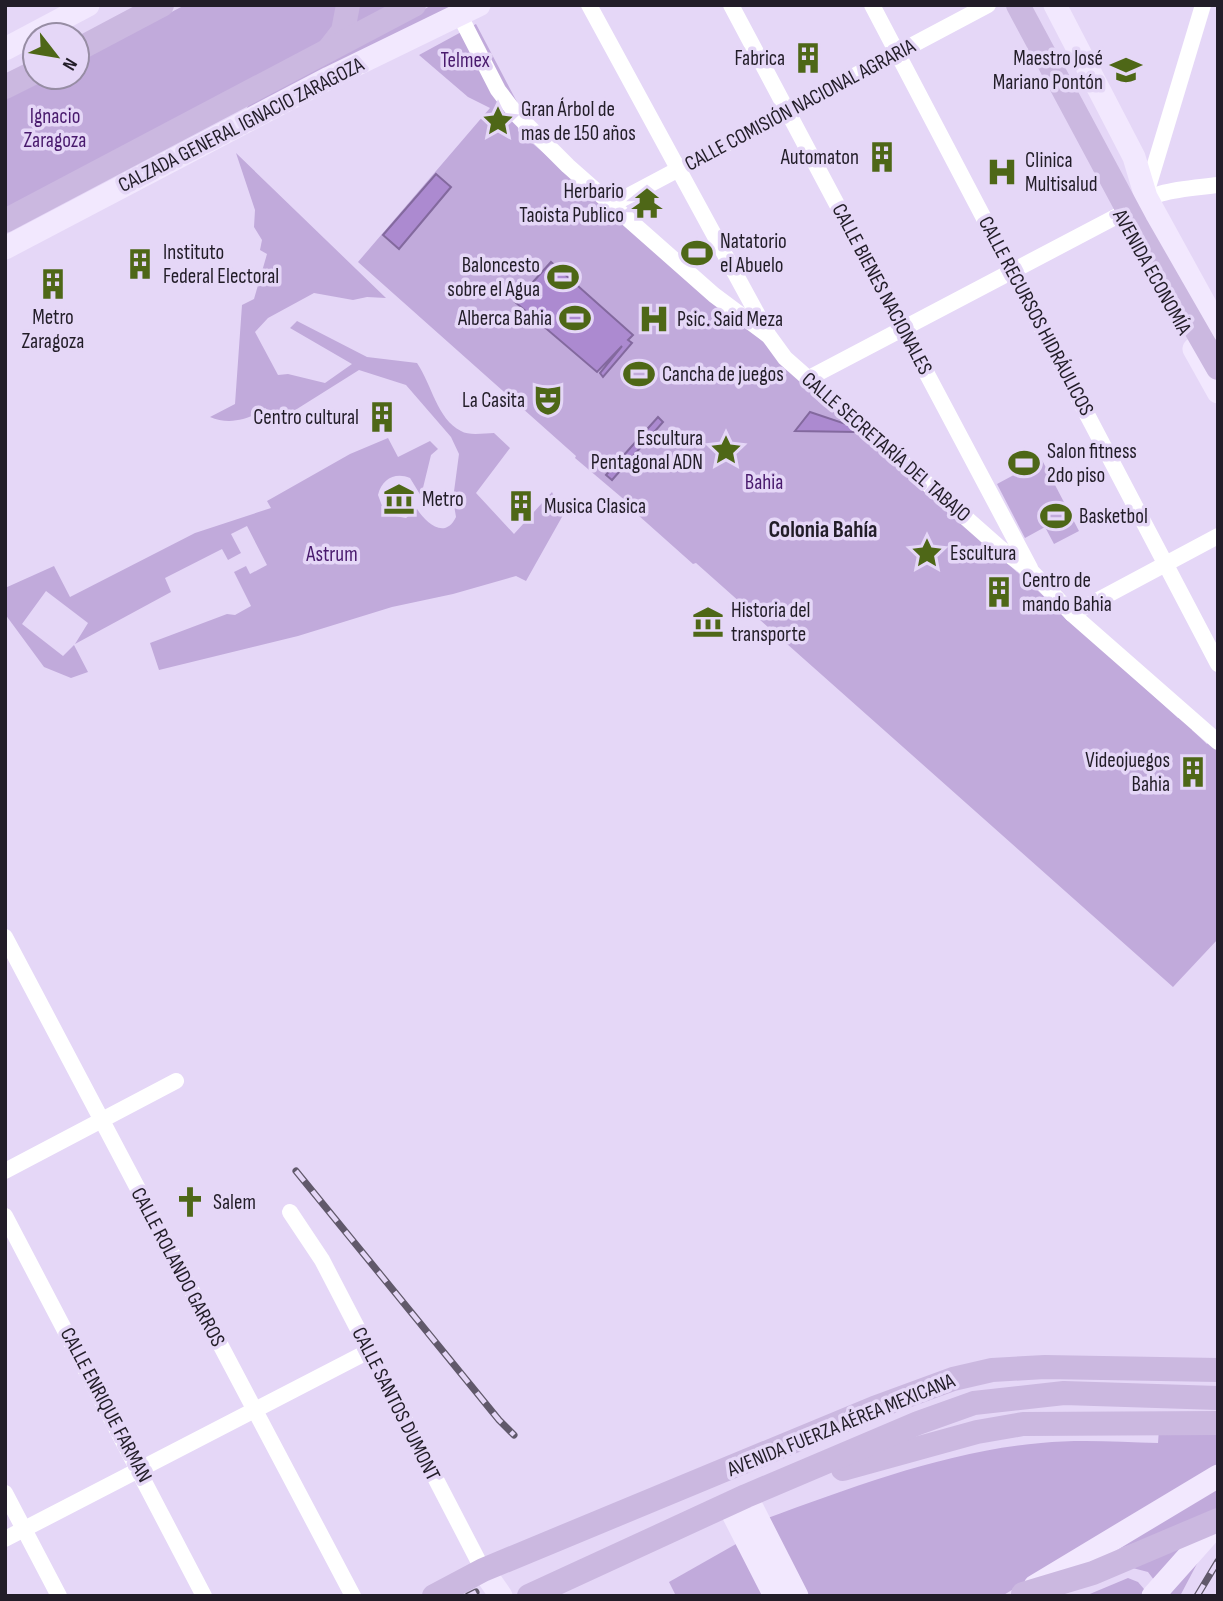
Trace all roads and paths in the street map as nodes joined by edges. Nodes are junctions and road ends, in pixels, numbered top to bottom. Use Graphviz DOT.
graph roads {
  1 [pos="88,5"];
  2 [pos="162,5"];
  3 [pos="348,5"];
  4 [pos="414,5"];
  5 [pos="589,5"];
  6 [pos="731,5"];
  7 [pos="872,5"];
  8 [pos="988,5"];
  9 [pos="1006,5"];
  10 [pos="1018,5"];
  11 [pos="1039,5"];
  12 [pos="1055,5"];
  13 [pos="1203,5"];
  14 [pos="470,10"];
  15 [pos="64,11"];
  16 [pos="91,43"];
  17 [pos="5,49"];
  18 [pos="329,50"];
  19 [pos="896,54"];
  20 [pos="21,79"];
  21 [pos="5,87"];
  22 [pos="788,112"];
  23 [pos="678,170"];
  24 [pos="1218,185"];
  25 [pos="1146,197"];
  26 [pos="611,205"];
  27 [pos="1121,214"];
  28 [pos="5,221"];
  29 [pos="5,248"];
  30 [pos="1013,272"];
  31 [pos="1218,328"];
  32 [pos="903,329"];
  33 [pos="769,336"];
  34 [pos="1218,368"];
  35 [pos="809,378"];
  36 [pos="1218,392"];
  37 [pos="1218,536"];
  38 [pos="1166,563"];
  39 [pos="1033,573"];
  40 [pos="1072,614"];
  41 [pos="1218,664"];
  42 [pos="1218,742"];
  43 [pos="5,936"];
  44 [pos="176,1081"];
  45 [pos="101,1121"];
  46 [pos="5,1171"];
  47 [pos="290,1212"];
  48 [pos="5,1216"];
  49 [pos="369,1351"];
  50 [pos="1218,1370"];
  51 [pos="1218,1398"];
  52 [pos="254,1410"];
  53 [pos="1218,1423"];
  54 [pos="140,1470"];
  55 [pos="1218,1476"];
  56 [pos="5,1493"];
  57 [pos="737,1500"];
  58 [pos="1218,1521"];
  59 [pos="24,1530"];
  60 [pos="5,1539"];
  61 [pos="483,1570"];
  62 [pos="1022,1595"];
  63 [pos="59,1596"];
  64 [pos="204,1596"];
  65 [pos="353,1596"];
  66 [pos="434,1596"];
  67 [pos="501,1596"];
  68 [pos="529,1596"];
  69 [pos="775,1596"];
  70 [pos="797,1596"];
  71 [pos="1153,1596"];
  1 -- 15 [label="main road"];
  2 -- 16 [label="main road"];
  3 -- 18 [label="main road"];
  4 -- 18 [label="main road, CALZADA GENERAL IGNACIO ZARAGOZA"];
  5 -- 23 [label="street"];
  6 -- 22 [label="street, CALLE BIENES NACIONALES"];
  7 -- 19 [label="street, CALLE RECURSOS HIDRÁULICOS"];
  8 -- 19 [label="street, CALLE COMISIÓN NACIONAL AGRARIA"];
  9 -- 27 [label="main road, AVENIDA ECONOMÍA"];
  10 -- 34 [label="main road"];
  11 -- 25 [label="main road"];
  12 -- 25 [label="main road, AVENIDA ECONOMÍA"];
  13 -- 25 [label="street"];
  14 -- 26 [label="street, CALLE SECRETARÍA DEL TABAJO"];
  14 -- 29 [label="main road, CALZADA GENERAL IGNACIO ZARAGOZA"];
  15 -- 17 [label="main road"];
  18 -- 28 [label="main road, CALZADA GENERAL IGNACIO ZARAGOZA"];
  19 -- 22 [label="street, CALLE COMISIÓN NACIONAL AGRARIA"];
  19 -- 30 [label="street, CALLE RECURSOS HIDRÁULICOS"];
  20 -- 21 [label="main road"];
  22 -- 23 [label="street, CALLE COMISIÓN NACIONAL AGRARIA"];
  22 -- 32 [label="street, CALLE BIENES NACIONALES"];
  23 -- 26 [label="street, CALLE COMISIÓN NACIONAL AGRARIA"];
  23 -- 33 [label="street"];
  24 -- 25 [label="street"];
  25 -- 27 [label="street"];
  25 -- 31 [label="main road, AVENIDA ECONOMÍA"];
  26 -- 33 [label="street, CALLE SECRETARÍA DEL TABAJO"];
  27 -- 30 [label="street"];
  27 -- 36 [label="main road, AVENIDA ECONOMÍA"];
  30 -- 32 [label="street"];
  30 -- 38 [label="street, CALLE RECURSOS HIDRÁULICOS"];
  32 -- 35 [label="street"];
  32 -- 39 [label="street, CALLE BIENES NACIONALES"];
  33 -- 35 [label="street, CALLE SECRETARÍA DEL TABAJO"];
  35 -- 39 [label="street, CALLE SECRETARÍA DEL TABAJO"];
  37 -- 38 [label="street"];
  38 -- 40 [label="street"];
  38 -- 41 [label="street, CALLE RECURSOS HIDRÁULICOS"];
  39 -- 40 [label="street, CALLE SECRETARÍA DEL TABAJO"];
  40 -- 42 [label="street, CALLE SECRETARÍA DEL TABAJO"];
  43 -- 45 [label="street, CALLE ROLANDO GARROS"];
  44 -- 45 [label="street"];
  45 -- 46 [label="street"];
  45 -- 52 [label="street, CALLE ROLANDO GARROS"];
  47 -- 49 [label="street, CALLE SANTOS DUMONT"];
  48 -- 54 [label="street, CALLE ENRIQUE FARMAN"];
  49 -- 52 [label="street"];
  49 -- 61 [label="street, CALLE SANTOS DUMONT"];
  50 -- 61 [label="main road, AVENIDA FUERZA AÉREA MEXICANA"];
  51 -- 57 [label="main road, AVENIDA FUERZA AÉREA MEXICANA"];
  52 -- 54 [label="street"];
  52 -- 65 [label="street, CALLE ROLANDO GARROS"];
  53 -- 57 [label="main road"];
  54 -- 59 [label="street"];
  54 -- 64 [label="street, CALLE ENRIQUE FARMAN"];
  55 -- 62 [label="main road"];
  56 -- 59 [label="street"];
  57 -- 68 [label="main road, AVENIDA FUERZA AÉREA MEXICANA"];
  57 -- 69 [label="main road"];
  57 -- 70 [label="main road"];
  58 -- 62 [label="main road"];
  58 -- 71 [label="main road"];
  59 -- 60 [label="street"];
  59 -- 63 [label="street"];
  61 -- 66 [label="main road, AVENIDA FUERZA AÉREA MEXICANA"];
  61 -- 67 [label="main road, CALLE SANTOS DUMONT"];
}
